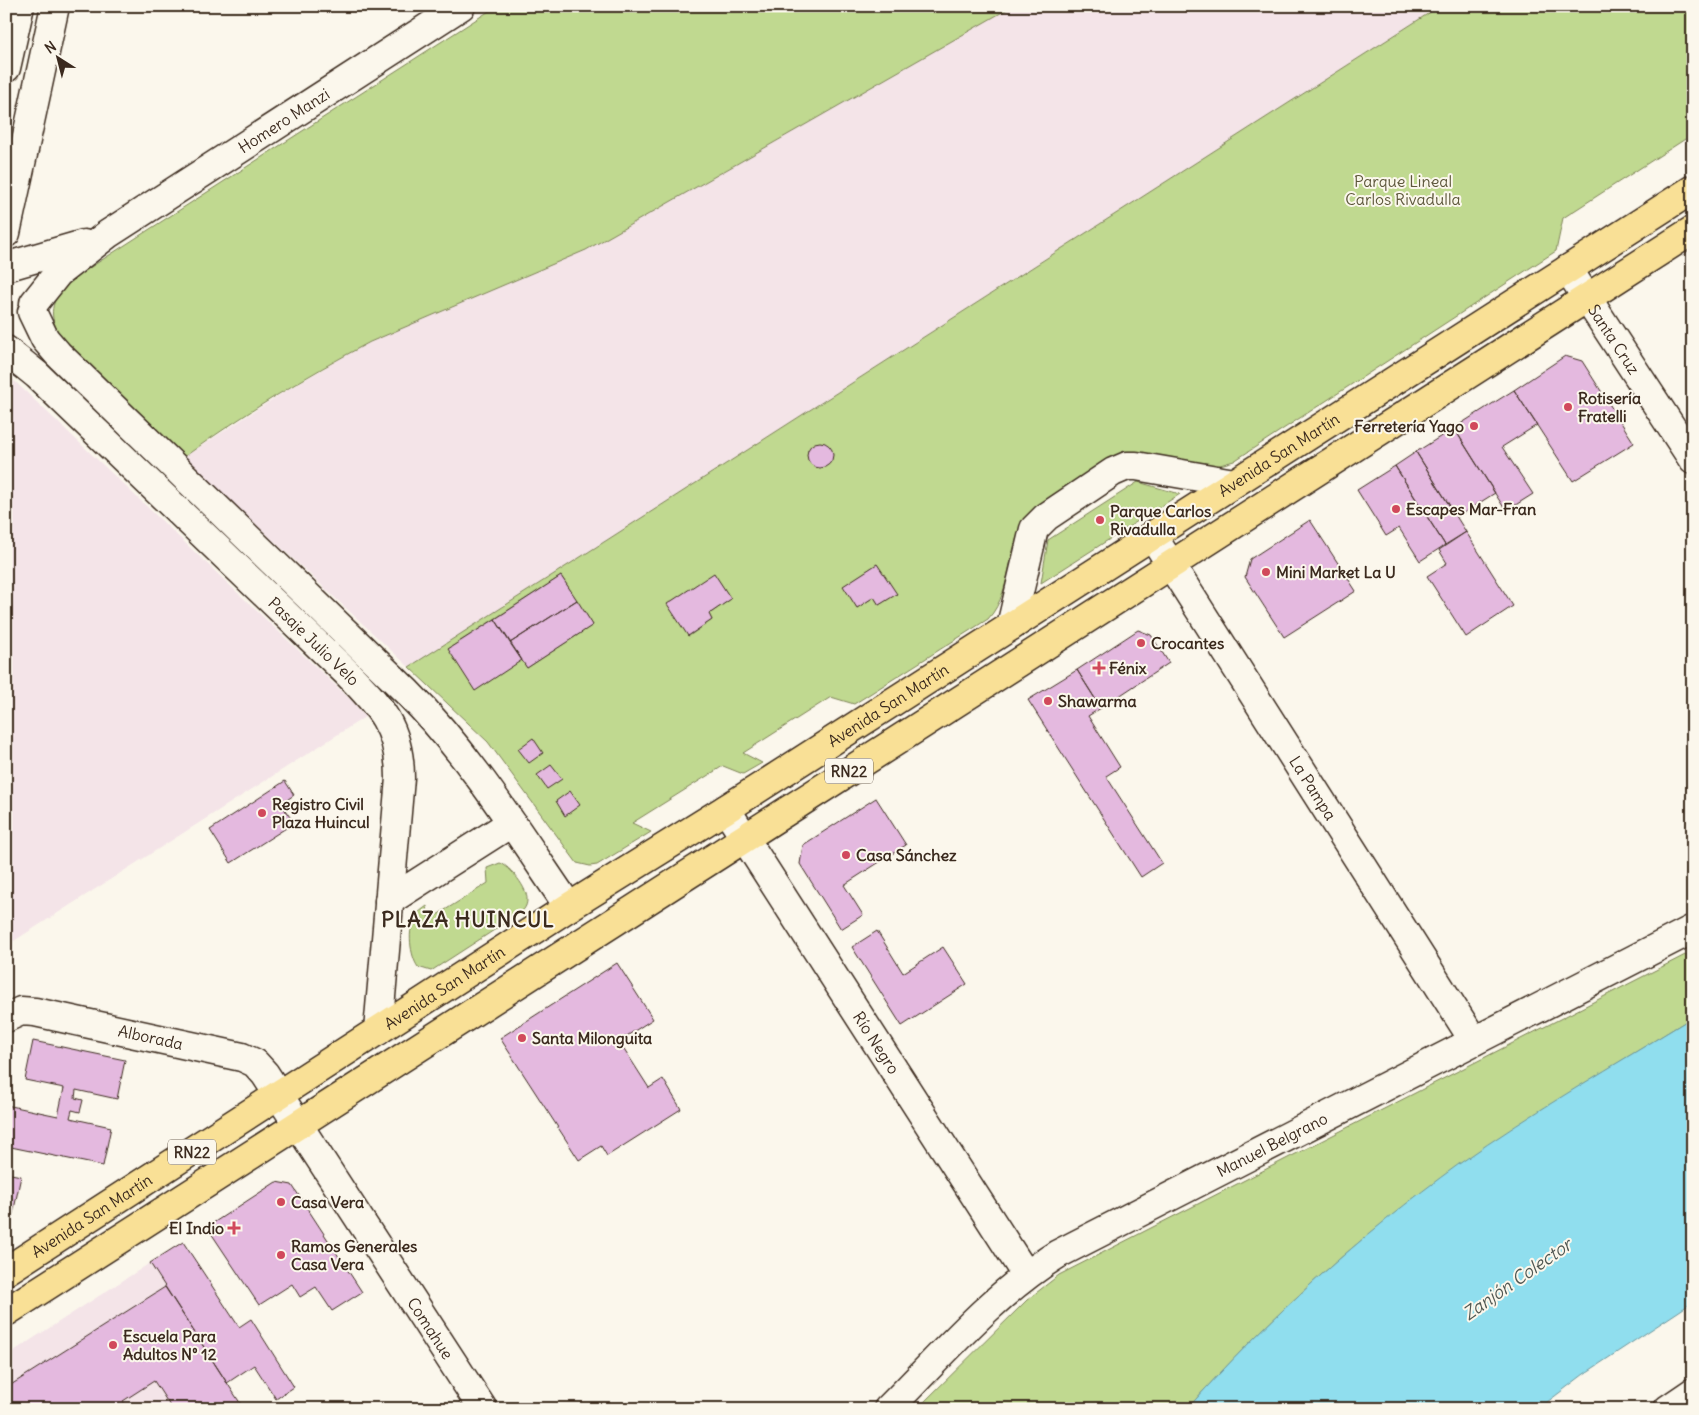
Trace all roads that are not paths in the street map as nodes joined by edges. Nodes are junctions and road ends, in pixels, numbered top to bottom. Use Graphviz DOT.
graph roads {
  1 [pos="20,6"];
  2 [pos="56,6"];
  3 [pos="461,6"];
  4 [pos="6,68"];
  5 [pos="1693,189"];
  6 [pos="1693,230"];
  7 [pos="6,233"];
  8 [pos="108,234"];
  9 [pos="8,261"];
  10 [pos="1568,269"];
  11 [pos="1587,298"];
  12 [pos="33,308"];
  13 [pos="6,336"];
  14 [pos="6,350"];
  15 [pos="1693,460"];
  16 [pos="1234,483"];
  17 [pos="1152,535"];
  18 [pos="1171,564"];
  19 [pos="1011,626"];
  20 [pos="726,809"];
  21 [pos="511,823"];
  22 [pos="744,838"];
  23 [pos="389,901"];
  24 [pos="569,907"];
  25 [pos="1693,929"];
  26 [pos="6,1018"];
  27 [pos="378,1031"];
  28 [pos="1474,1041"];
  29 [pos="279,1096"];
  30 [pos="298,1124"];
  31 [pos="6,1271"];
  32 [pos="1026,1275"];
  33 [pos="6,1312"];
  34 [pos="1693,1392"];
  35 [pos="483,1409"];
  36 [pos="888,1409"];
  37 [pos="1668,1409"];
  1 -- 4 [label="street"];
  2 -- 7 [label="street"];
  3 -- 8 [label="street, Homero Manzi"];
  5 -- 10 [label="highway, Avenida San Martín / RN22"];
  6 -- 11 [label="highway, Avenida San Martín / RN22"];
  8 -- 9 [label="street, Homero Manzi"];
  8 -- 12 [label="street, Homero Manzi"];
  9 -- 12 [label="street, Pasaje Julio Velo"];
  10 -- 11 [label="street, Santa Cruz"];
  10 -- 16 [label="highway, Avenida San Martín / RN22"];
  11 -- 15 [label="street, Santa Cruz"];
  11 -- 18 [label="highway, Avenida San Martín / RN22"];
  12 -- 13 [label="street, Homero Manzi"];
  12 -- 21 [label="street, Pasaje Julio Velo"];
  14 -- 23 [label="street, Pasaje Julio Velo"];
  16 -- 17 [label="highway, Avenida San Martín / RN22"];
  16 -- 19 [label="street"];
  17 -- 18 [label="street, La Pampa"];
  17 -- 19 [label="highway, Avenida San Martín / RN22"];
  18 -- 22 [label="highway, Avenida San Martín / RN22"];
  18 -- 28 [label="street, La Pampa"];
  19 -- 20 [label="highway, Avenida San Martín / RN22"];
  20 -- 22 [label="street, Río Negro"];
  20 -- 24 [label="highway, Avenida San Martín / RN22"];
  21 -- 23 [label="street"];
  21 -- 24 [label="street, Pasaje Julio Velo"];
  22 -- 30 [label="highway, Avenida San Martín / RN22"];
  22 -- 32 [label="street, Río Negro"];
  23 -- 27 [label="street, Pasaje Julio Velo"];
  24 -- 27 [label="highway, Avenida San Martín / RN22"];
  25 -- 28 [label="street, Manuel Belgrano"];
  26 -- 29 [label="street, Alborada"];
  27 -- 29 [label="highway, Avenida San Martín / RN22"];
  28 -- 32 [label="street, Manuel Belgrano"];
  29 -- 30 [label="street, Comahue"];
  29 -- 31 [label="highway, Avenida San Martín / RN22"];
  30 -- 33 [label="highway, Avenida San Martín / RN22"];
  30 -- 35 [label="street, Comahue"];
  32 -- 36 [label="street, Manuel Belgrano"];
  34 -- 37 [label="street"];
}
